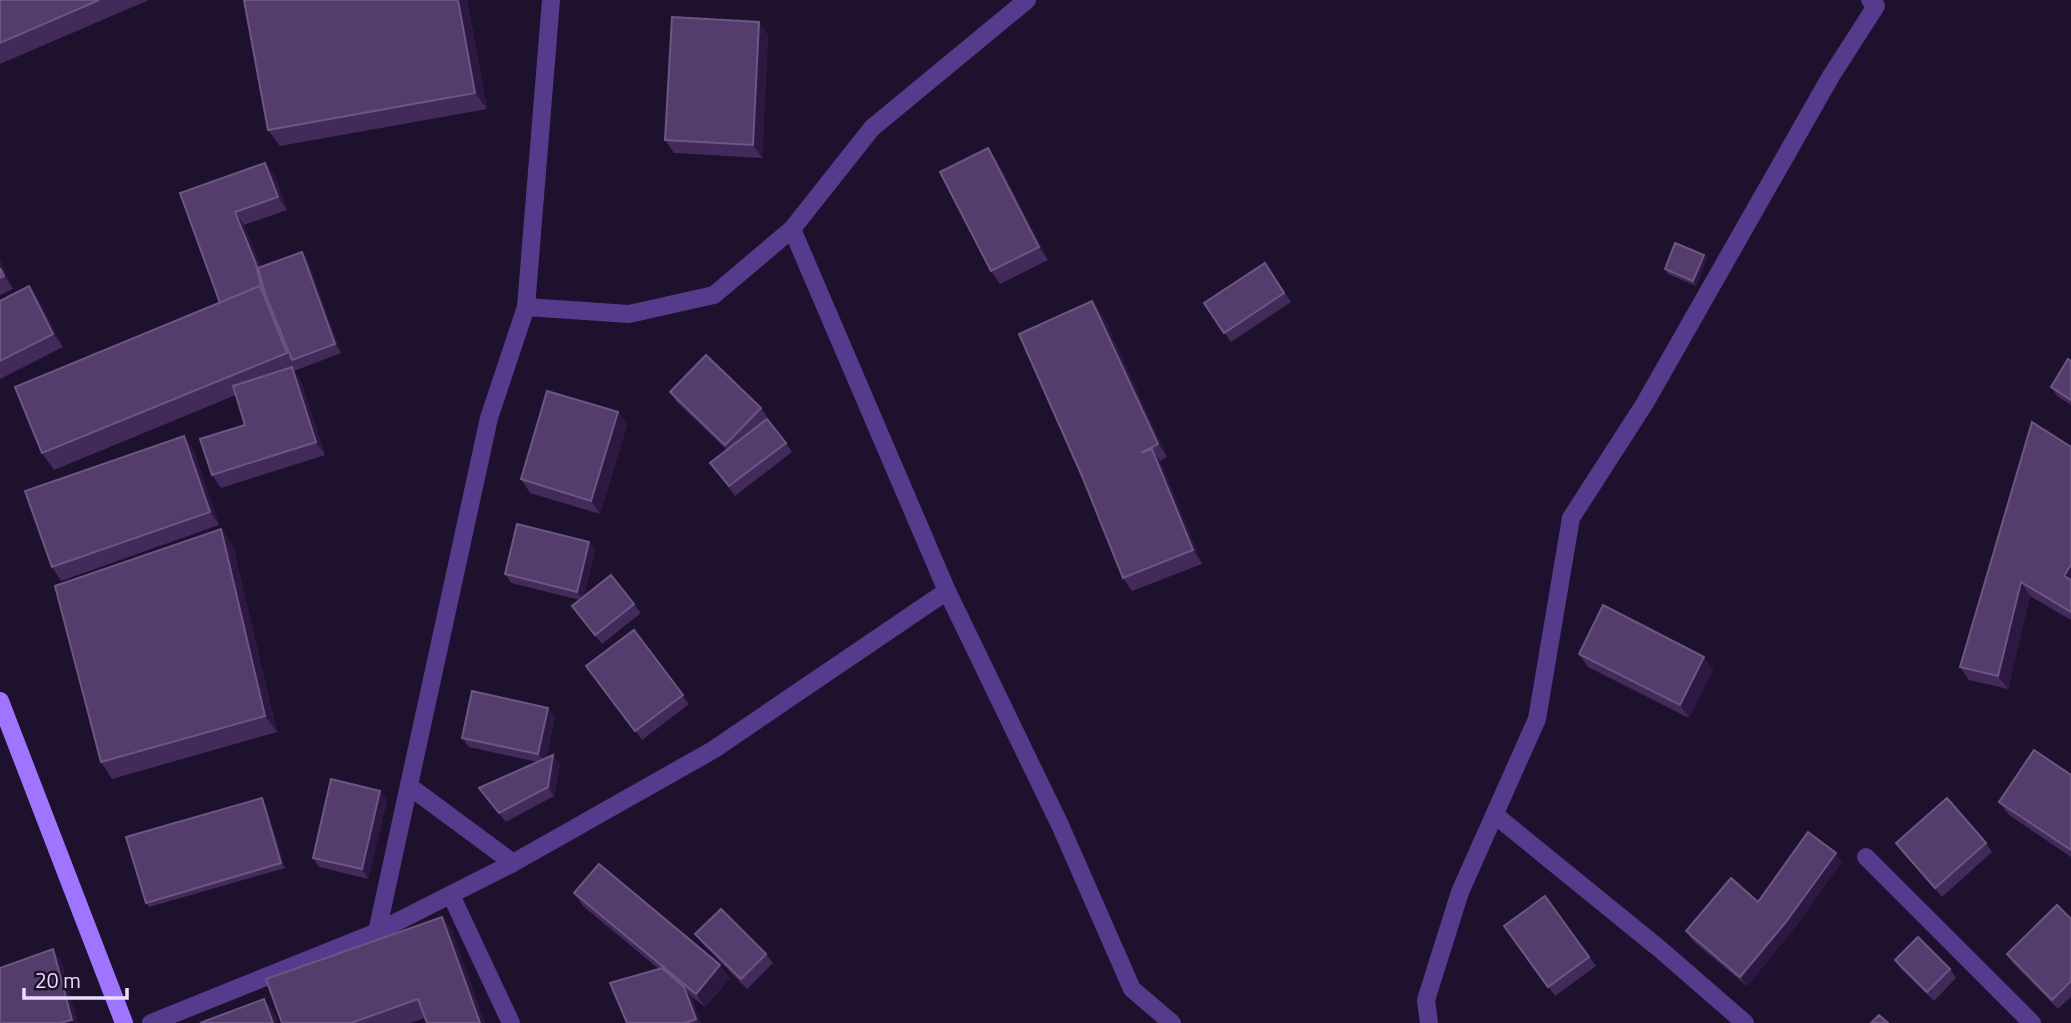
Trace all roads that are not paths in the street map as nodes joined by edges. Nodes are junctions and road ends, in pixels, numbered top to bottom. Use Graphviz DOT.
graph roads {
  1 [pos="551,0"];
  2 [pos="1027,0"];
  3 [pos="1870,0"];
  4 [pos="792,229"];
  5 [pos="526,307"];
  6 [pos="947,591"];
  7 [pos="0,701"];
  8 [pos="409,786"];
  9 [pos="1495,815"];
  10 [pos="1866,857"];
  11 [pos="513,863"];
  12 [pos="451,895"];
  13 [pos="377,932"];
  14 [pos="124,1023"];
  15 [pos="151,1023"];
  16 [pos="511,1023"];
  17 [pos="1172,1023"];
  18 [pos="1429,1023"];
  19 [pos="1745,1023"];
  20 [pos="2032,1023"];
  1 -- 5 [label="street"];
  2 -- 4 [label="street"];
  3 -- 9 [label="street"];
  4 -- 5 [label="street"];
  4 -- 6 [label="street"];
  5 -- 8 [label="street"];
  6 -- 11 [label="street"];
  6 -- 17 [label="street"];
  7 -- 14 [label="main road"];
  8 -- 11 [label="street"];
  8 -- 13 [label="street"];
  9 -- 18 [label="street"];
  9 -- 19 [label="street"];
  10 -- 20 [label="street"];
  11 -- 12 [label="street"];
  12 -- 13 [label="street"];
  12 -- 16 [label="street"];
  13 -- 15 [label="street"];
}
